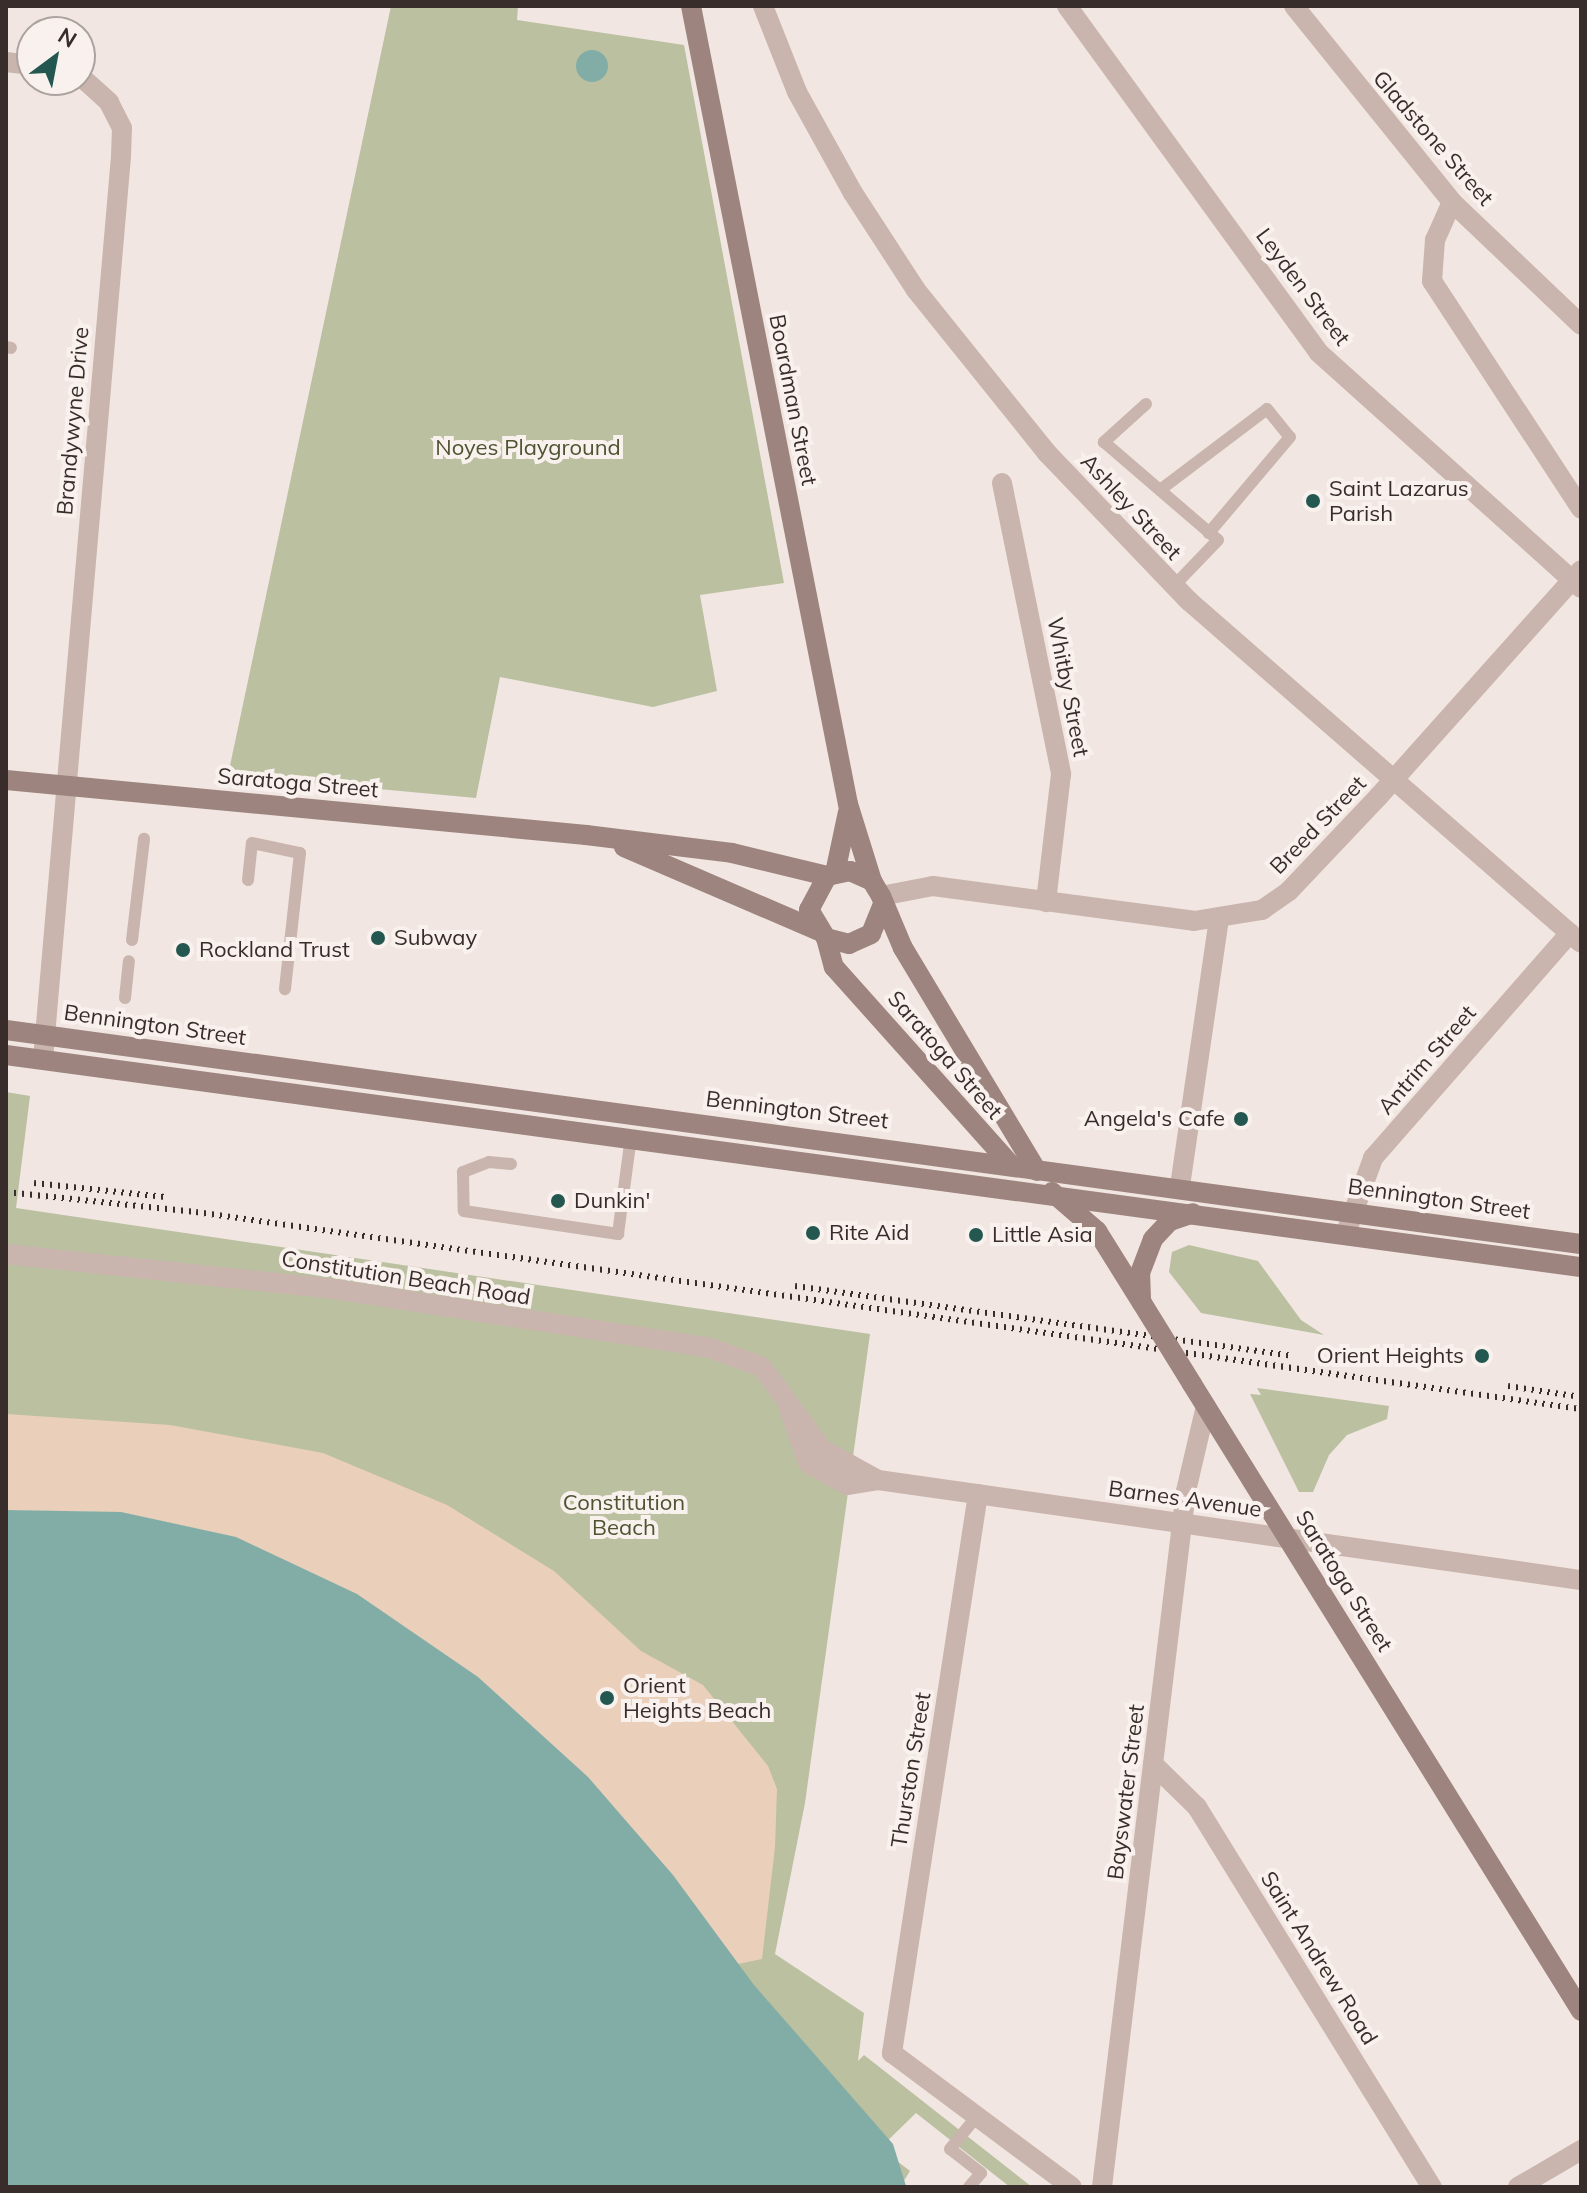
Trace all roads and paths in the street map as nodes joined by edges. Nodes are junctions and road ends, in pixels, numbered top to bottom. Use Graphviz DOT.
graph roads {
  1 [pos="691,6"];
  2 [pos="763,6"];
  3 [pos="1067,6"];
  4 [pos="1294,6"];
  5 [pos="96,90"];
  6 [pos="1452,202"];
  7 [pos="1581,325"];
  8 [pos="1146,404"];
  9 [pos="1002,483"];
  10 [pos="1160,490"];
  11 [pos="1581,509"];
  12 [pos="1209,533"];
  13 [pos="1578,579"];
  14 [pos="1173,587"];
  15 [pos="6,780"];
  16 [pos="1394,780"];
  17 [pos="66,785"];
  18 [pos="848,804"];
  19 [pos="586,835"];
  20 [pos="144,839"];
  21 [pos="831,875"];
  22 [pos="248,880"];
  23 [pos="879,894"];
  24 [pos="1046,902"];
  25 [pos="1219,920"];
  26 [pos="822,934"];
  27 [pos="1575,938"];
  28 [pos="132,940"];
  29 [pos="129,961"];
  30 [pos="285,989"];
  31 [pos="125,998"];
  32 [pos="6,1030"];
  33 [pos="45,1035"];
  34 [pos="6,1055"];
  35 [pos="208,1056"];
  36 [pos="43,1059"];
  37 [pos="336,1073"];
  38 [pos="204,1081"];
  39 [pos="421,1084"];
  40 [pos="332,1098"];
  41 [pos="522,1098"];
  42 [pos="418,1109"];
  43 [pos="519,1123"];
  44 [pos="631,1137"];
  45 [pos="1005,1160"];
  46 [pos="511,1164"];
  47 [pos="1033,1164"];
  48 [pos="1180,1186"];
  49 [pos="1049,1190"];
  50 [pos="1350,1211"];
  51 [pos="1195,1212"];
  52 [pos="1346,1233"];
  53 [pos="1512,1234"];
  54 [pos="1581,1244"];
  55 [pos="6,1254"];
  56 [pos="1508,1256"];
  57 [pos="1581,1267"];
  58 [pos="1142,1303"];
  59 [pos="1206,1406"];
  60 [pos="878,1480"];
  61 [pos="978,1494"];
  62 [pos="1183,1522"];
  63 [pos="1290,1538"];
  64 [pos="1581,1580"];
  65 [pos="1153,1764"];
  66 [pos="1581,2011"];
  67 [pos="977,2116"];
  68 [pos="1581,2150"];
  69 [pos="1059,2183"];
  70 [pos="969,2187"];
  71 [pos="1102,2187"];
  72 [pos="1432,2187"];
  73 [pos="1518,2187"];
  1 -- 18 [label="main road, Boardman Street"];
  2 -- 14 [label="street, Ashley Street"];
  3 -- 13 [label="street, Leyden Street"];
  4 -- 6 [label="street, Gladstone Street"];
  5 -- 17 [label="street, Brandywyne Drive"];
  6 -- 7 [label="street, Gladstone Street"];
  6 -- 11 [label="street"];
  8 -- 10 [label="lane"];
  9 -- 24 [label="street, Whitby Street"];
  10 -- 12 [label="lane"];
  10 -- 12 [label="lane"];
  12 -- 14 [label="lane"];
  13 -- 16 [label="street, Breed Street"];
  14 -- 16 [label="street, Ashley Street"];
  15 -- 17 [label="main road, Saratoga Street"];
  16 -- 25 [label="street, Breed Street"];
  16 -- 27 [label="street, Ashley Street"];
  17 -- 19 [label="main road, Saratoga Street"];
  17 -- 33 [label="street, Brandywyne Drive"];
  18 -- 21 [label="main road, Boardman Street"];
  18 -- 23 [label="main road, Boardman Street"];
  19 -- 21 [label="main road, Saratoga Street"];
  19 -- 26 [label="main road, Saratoga Street"];
  20 -- 28 [label="lane"];
  21 -- 23 [label="main road"];
  21 -- 26 [label="main road"];
  22 -- 30 [label="lane"];
  23 -- 24 [label="street"];
  23 -- 26 [label="main road"];
  23 -- 47 [label="main road, Saratoga Street"];
  24 -- 25 [label="street"];
  25 -- 48 [label="street"];
  26 -- 45 [label="main road, Saratoga Street"];
  27 -- 50 [label="street, Antrim Street"];
  29 -- 31 [label="lane"];
  32 -- 33 [label="main road, Bennington Street"];
  33 -- 35 [label="main road, Bennington Street"];
  33 -- 36 [label="street, Brandywyne Drive"];
  34 -- 36 [label="main road"];
  35 -- 37 [label="main road, Bennington Street"];
  35 -- 38 [label="main road"];
  36 -- 38 [label="main road"];
  37 -- 39 [label="main road, Bennington Street"];
  37 -- 40 [label="main road"];
  38 -- 40 [label="main road"];
  39 -- 41 [label="main road, Bennington Street"];
  39 -- 42 [label="main road"];
  40 -- 42 [label="main road"];
  41 -- 43 [label="lane"];
  41 -- 45 [label="main road, Bennington Street"];
  42 -- 43 [label="main road"];
  43 -- 44 [label="main road"];
  44 -- 46 [label="lane"];
  44 -- 49 [label="main road"];
  45 -- 47 [label="main road, Bennington Street"];
  45 -- 49 [label="main road, Saratoga Street"];
  47 -- 48 [label="main road, Bennington Street"];
  47 -- 49 [label="main road, Saratoga Street"];
  48 -- 50 [label="main road, Bennington Street"];
  49 -- 51 [label="main road"];
  49 -- 58 [label="main road, Saratoga Street"];
  50 -- 52 [label="street, Antrim Street"];
  50 -- 53 [label="main road, Bennington Street"];
  51 -- 52 [label="main road"];
  51 -- 58 [label="main road"];
  52 -- 56 [label="main road"];
  53 -- 54 [label="main road, Bennington Street"];
  53 -- 56 [label="main road"];
  55 -- 60 [label="street, Constitution Beach Road"];
  56 -- 57 [label="main road"];
  58 -- 59 [label="main road, Saratoga Street, bridge"];
  59 -- 62 [label="street, Bayswater Street"];
  59 -- 63 [label="main road, Saratoga Street"];
  60 -- 61 [label="street, Barnes Avenue"];
  61 -- 62 [label="street, Barnes Avenue"];
  61 -- 67 [label="street, Thurston Street"];
  62 -- 63 [label="street, Barnes Avenue"];
  62 -- 65 [label="street, Bayswater Street"];
  63 -- 64 [label="street, Barnes Avenue"];
  63 -- 66 [label="main road, Saratoga Street"];
  65 -- 71 [label="street, Bayswater Street"];
  65 -- 72 [label="street, Saint Andrew Road"];
  67 -- 69 [label="street"];
  67 -- 70 [label="lane"];
  68 -- 73 [label="street"];
}
